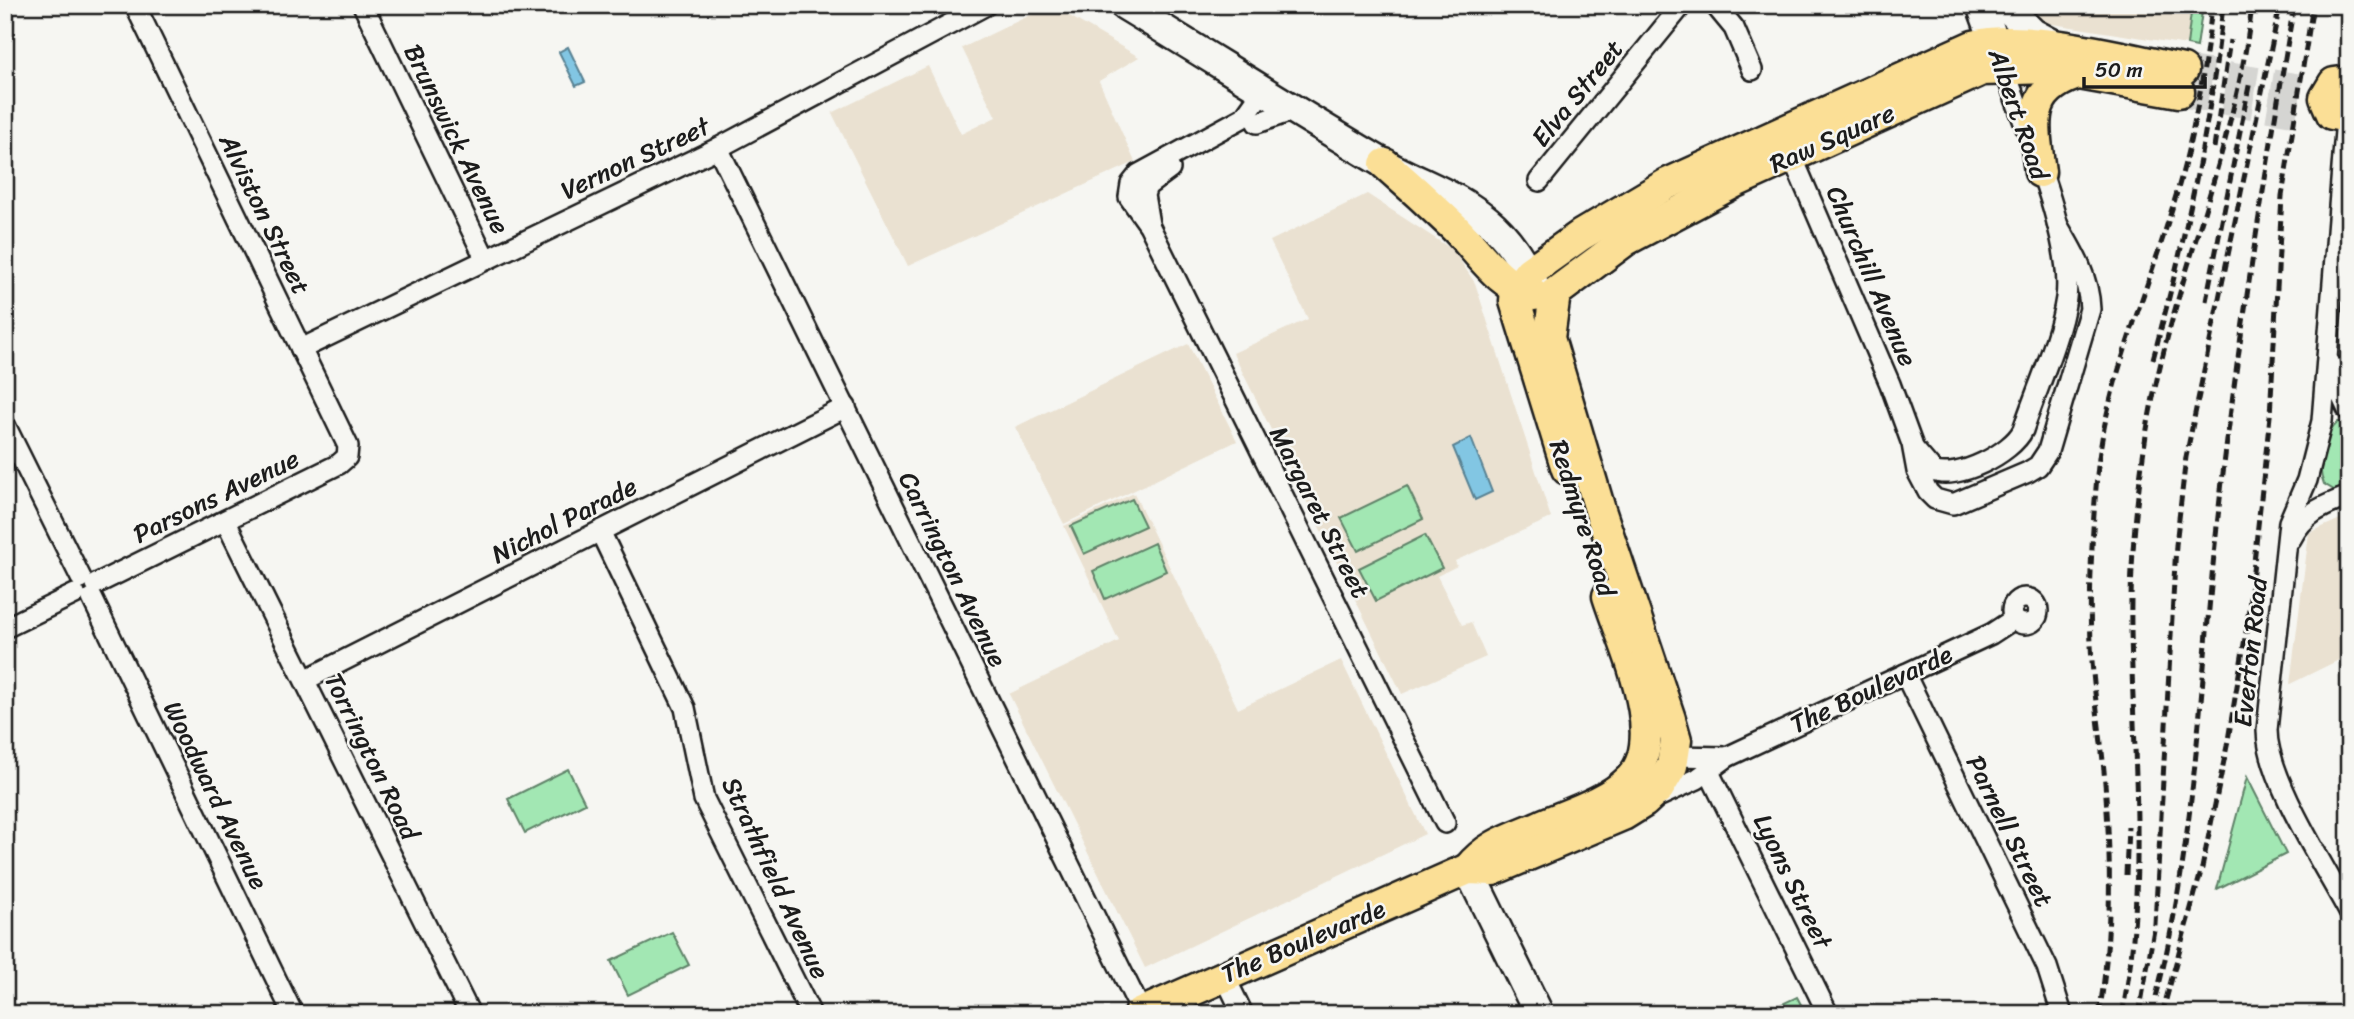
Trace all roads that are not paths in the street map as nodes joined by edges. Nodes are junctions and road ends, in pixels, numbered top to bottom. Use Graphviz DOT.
graph roads {
  1 [pos="135,5"];
  2 [pos="363,5"];
  3 [pos="986,5"];
  4 [pos="1124,5"];
  5 [pos="1682,5"];
  6 [pos="1715,5"];
  7 [pos="1981,5"];
  8 [pos="2004,5"];
  9 [pos="1993,41"];
  10 [pos="2062,48"];
  11 [pos="2004,68"];
  12 [pos="1752,69"];
  13 [pos="2081,73"];
  14 [pos="1279,98"];
  15 [pos="2330,103"];
  16 [pos="1786,143"];
  17 [pos="718,148"];
  18 [pos="1385,164"];
  19 [pos="2040,172"];
  20 [pos="1539,181"];
  21 [pos="2057,224"];
  22 [pos="1149,225"];
  23 [pos="485,258"];
  24 [pos="1525,289"];
  25 [pos="2329,338"];
  26 [pos="301,349"];
  27 [pos="846,407"];
  28 [pos="2348,410"];
  29 [pos="2322,421"];
  30 [pos="5,425"];
  31 [pos="2018,439"];
  32 [pos="1912,444"];
  33 [pos="348,446"];
  34 [pos="2048,451"];
  35 [pos="2307,480"];
  36 [pos="2339,498"];
  37 [pos="226,522"];
  38 [pos="600,531"];
  39 [pos="2287,546"];
  40 [pos="86,589"];
  41 [pos="2014,619"];
  42 [pos="5,628"];
  43 [pos="1905,674"];
  44 [pos="304,680"];
  45 [pos="1674,756"];
  46 [pos="1727,757"];
  47 [pos="1639,769"];
  48 [pos="1709,772"];
  49 [pos="1600,800"];
  50 [pos="1644,802"];
  51 [pos="1445,823"];
  52 [pos="1468,869"];
  53 [pos="2349,912"];
  54 [pos="1224,975"];
  55 [pos="1141,1013"];
  56 [pos="293,1014"];
  57 [pos="470,1014"];
  58 [pos="811,1014"];
  59 [pos="1243,1014"];
  60 [pos="1539,1014"];
  61 [pos="1828,1014"];
  62 [pos="2063,1014"];
  1 -- 26 [label="street, Alviston Street"];
  2 -- 23 [label="street, Brunswick Avenue"];
  3 -- 17 [label="street, Vernon Street"];
  4 -- 14 [label="main road"];
  5 -- 20 [label="street, Elva Street"];
  6 -- 12 [label="street"];
  7 -- 9 [label="main road, Albert Road"];
  8 -- 10 [label="main road"];
  9 -- 10 [label="main road, Raw Square"];
  9 -- 11 [label="main road, Albert Road"];
  9 -- 16 [label="main road, Raw Square"];
  10 -- 13 [label="main road, Raw Square"];
  11 -- 13 [label="main road, Raw Square"];
  11 -- 16 [label="main road, Raw Square"];
  11 -- 19 [label="street, Albert Road"];
  13 -- 19 [label="main road"];
  14 -- 18 [label="main road"];
  14 -- 22 [label="street, Margaret Street"];
  14 -- 22 [label="street, Margaret Street"];
  15 -- 25 [label="street"];
  16 -- 24 [label="main road, Raw Square"];
  16 -- 32 [label="street, Churchill Avenue"];
  17 -- 23 [label="street, Vernon Street"];
  17 -- 27 [label="street, Carrington Avenue"];
  18 -- 24 [label="main road"];
  19 -- 21 [label="street, Albert Road"];
  21 -- 31 [label="street, Albert Road"];
  21 -- 34 [label="street, Albert Road"];
  22 -- 51 [label="street, Margaret Street"];
  23 -- 26 [label="street, Vernon Street"];
  24 -- 45 [label="main road, Redmyre Road"];
  24 -- 47 [label="main road, Redmyre Road"];
  25 -- 28 [label="street"];
  25 -- 29 [label="street, Everton Road"];
  26 -- 33 [label="street, Alviston Street"];
  27 -- 38 [label="street, Nichol Parade"];
  27 -- 55 [label="street, Carrington Avenue"];
  28 -- 29 [label="street"];
  29 -- 35 [label="street, Everton Road"];
  30 -- 40 [label="street, Woodward Avenue"];
  31 -- 32 [label="street"];
  31 -- 34 [label="street"];
  32 -- 34 [label="street"];
  33 -- 37 [label="street, Parsons Avenue"];
  35 -- 36 [label="street"];
  35 -- 39 [label="street, Everton Road"];
  36 -- 39 [label="street"];
  37 -- 40 [label="street, Parsons Avenue"];
  37 -- 44 [label="street, Torrington Road"];
  38 -- 44 [label="street, Nichol Parade"];
  38 -- 58 [label="street, Strathfield Avenue"];
  39 -- 53 [label="street, Everton Road"];
  40 -- 42 [label="street, Parsons Avenue"];
  40 -- 56 [label="street, Woodward Avenue"];
  41 -- 43 [label="street, The Boulevarde"];
  43 -- 46 [label="street, The Boulevarde"];
  43 -- 62 [label="street, Parnell Street"];
  44 -- 57 [label="street, Torrington Road"];
  45 -- 46 [label="street, The Boulevarde"];
  45 -- 49 [label="main road"];
  45 -- 50 [label="main road, The Boulevarde"];
  46 -- 48 [label="street, The Boulevarde"];
  47 -- 49 [label="main road, The Boulevarde"];
  48 -- 50 [label="street, The Boulevarde"];
  48 -- 61 [label="street, Lyons Street"];
  49 -- 52 [label="main road, The Boulevarde"];
  50 -- 52 [label="main road, The Boulevarde"];
  52 -- 54 [label="main road, The Boulevarde"];
  52 -- 60 [label="main road"];
  54 -- 55 [label="main road, The Boulevarde"];
  54 -- 59 [label="street"];
}
